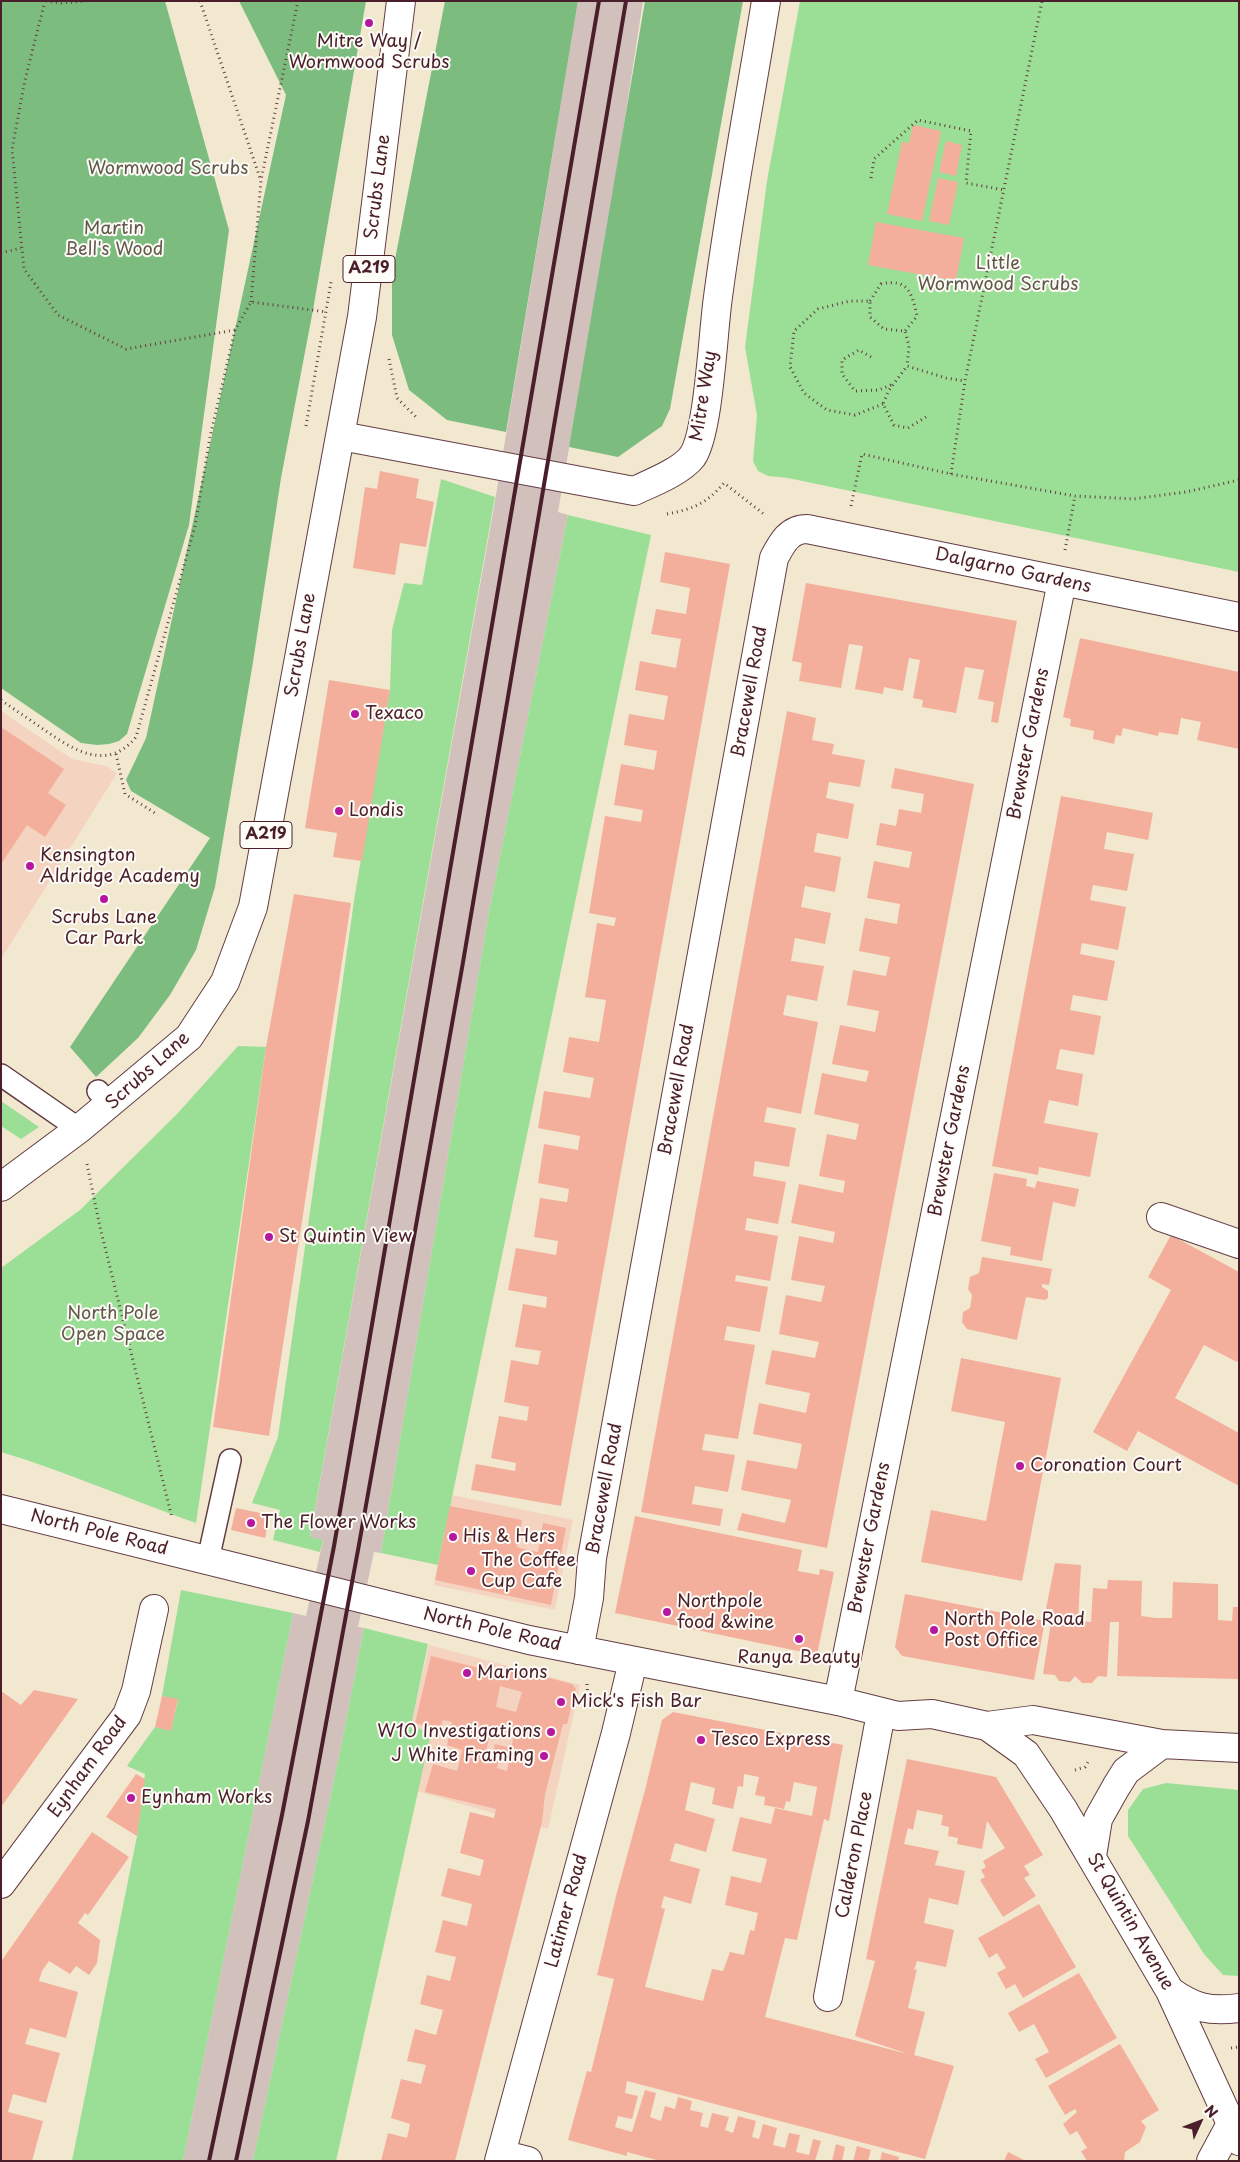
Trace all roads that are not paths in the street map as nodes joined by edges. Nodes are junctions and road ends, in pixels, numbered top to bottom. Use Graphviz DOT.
graph roads {
  1 [pos="401,1"];
  2 [pos="766,1"];
  3 [pos="340,436"];
  4 [pos="789,534"];
  5 [pos="1062,581"];
  6 [pos="1239,617"];
  7 [pos="1,1075"];
  8 [pos="79,1129"];
  9 [pos="1,1187"];
  10 [pos="1160,1217"];
  11 [pos="1239,1244"];
  12 [pos="230,1460"];
  13 [pos="1,1509"];
  14 [pos="208,1560"];
  15 [pos="154,1609"];
  16 [pos="579,1650"];
  17 [pos="633,1661"];
  18 [pos="838,1701"];
  19 [pos="881,1713"];
  20 [pos="987,1726"];
  21 [pos="1162,1744"];
  22 [pos="1239,1748"];
  23 [pos="1092,1856"];
  24 [pos="1,1884"];
  25 [pos="1170,1991"];
  26 [pos="828,1997"];
  27 [pos="1239,2008"];
  28 [pos="1235,2132"];
  29 [pos="500,2157"];
  30 [pos="528,2161"];
  31 [pos="1211,2161"];
  1 -- 3 [label="street, Scrubs Lane / A219"];
  2 -- 3 [label="street, Mitre Way"];
  3 -- 8 [label="street, Scrubs Lane / A219"];
  4 -- 5 [label="street, Dalgarno Gardens"];
  4 -- 16 [label="street, Bracewell Road"];
  5 -- 6 [label="street, Dalgarno Gardens"];
  5 -- 18 [label="street, Brewster Gardens"];
  7 -- 8 [label="lane"];
  8 -- 9 [label="street, Scrubs Lane / A219"];
  10 -- 11 [label="street"];
  12 -- 14 [label="lane"];
  13 -- 14 [label="street, North Pole Road"];
  14 -- 16 [label="street, North Pole Road"];
  15 -- 24 [label="street, Eynham Road"];
  16 -- 17 [label="street, North Pole Road"];
  17 -- 18 [label="street, North Pole Road"];
  17 -- 29 [label="street, Latimer Road"];
  18 -- 19 [label="street, North Pole Road"];
  19 -- 20 [label="street, North Pole Road"];
  19 -- 26 [label="street, Calderon Place"];
  20 -- 21 [label="street"];
  20 -- 23 [label="street, St Quintin Avenue"];
  21 -- 22 [label="street"];
  21 -- 23 [label="street"];
  23 -- 25 [label="street, St Quintin Avenue"];
  25 -- 27 [label="street"];
  25 -- 28 [label="street, St Quintin Avenue"];
  28 -- 31 [label="street"];
  29 -- 30 [label="street"];
}
